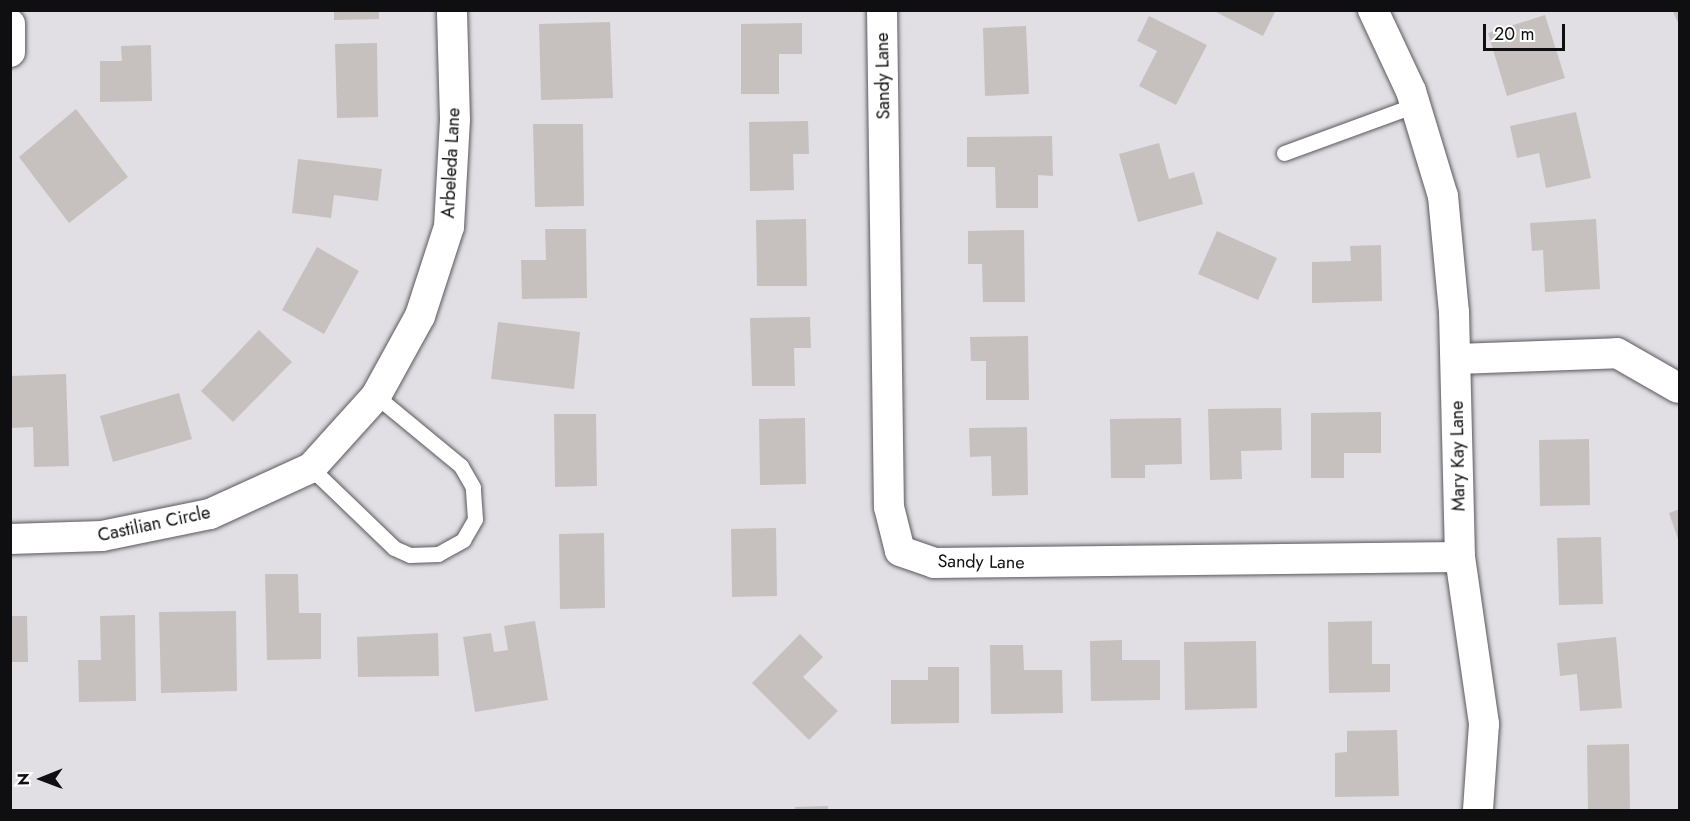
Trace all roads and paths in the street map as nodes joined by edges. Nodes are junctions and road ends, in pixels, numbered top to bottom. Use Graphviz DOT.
graph roads {
  1 [pos="452,10"];
  2 [pos="882,10"];
  3 [pos="1373,10"];
  4 [pos="10,24"];
  5 [pos="10,52"];
  6 [pos="1415,105"];
  7 [pos="1284,153"];
  8 [pos="1457,359"];
  9 [pos="1678,388"];
  10 [pos="376,396"];
  11 [pos="345,433"];
  12 [pos="311,468"];
  13 [pos="10,539"];
  14 [pos="1460,557"];
  15 [pos="1478,810"];
  1 -- 10 [label="street, Arbeleda Lane"];
  2 -- 14 [label="street, Sandy Lane"];
  3 -- 6 [label="street, Mary Kay Lane"];
  4 -- 5 [label="street"];
  6 -- 7 [label="lane"];
  6 -- 8 [label="street, Mary Kay Lane"];
  8 -- 9 [label="street"];
  8 -- 14 [label="street, Mary Kay Lane"];
  10 -- 11 [label="street, Arbeleda Lane"];
  10 -- 12 [label="lane"];
  11 -- 12 [label="street, Castilian Circle"];
  12 -- 13 [label="street, Castilian Circle"];
  14 -- 15 [label="street, Mary Kay Lane"];
}
